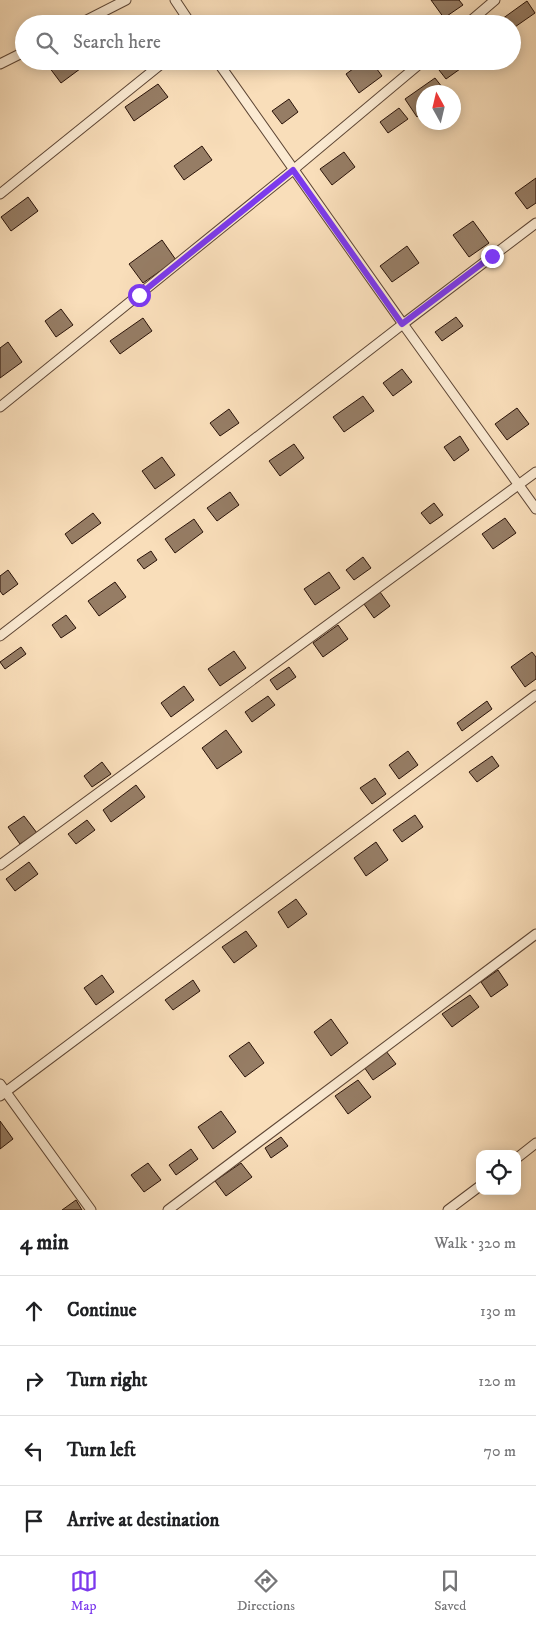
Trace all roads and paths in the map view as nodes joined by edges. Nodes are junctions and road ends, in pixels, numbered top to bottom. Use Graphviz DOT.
graph roads {
  1 [pos="126,0"];
  2 [pos="175,0"];
  3 [pos="495,0"];
  4 [pos="97,15"];
  5 [pos="185,15"];
  6 [pos="478,15"];
  7 [pos="15,56"];
  8 [pos="0,64"];
  9 [pos="153,70"];
  10 [pos="223,70"];
  11 [pos="412,70"];
  12 [pos="293,170"];
  13 [pos="0,194"];
  14 [pos="536,223"];
  15 [pos="402,324"];
  16 [pos="0,406"];
  17 [pos="536,472"];
  18 [pos="518,485"];
  19 [pos="536,509"];
  20 [pos="0,636"];
  21 [pos="536,695"];
  22 [pos="0,865"];
  23 [pos="536,934"];
  24 [pos="2,1090"];
  25 [pos="536,1143"];
  26 [pos="521,1155"];
  27 [pos="476,1189"];
  28 [pos="91,1210"];
  29 [pos="168,1210"];
  30 [pos="448,1210"];
  1 -- 4 [label="street"];
  2 -- 5 [label="street"];
  3 -- 6 [label="street"];
  7 -- 8 [label="street"];
  9 -- 13 [label="street"];
  10 -- 12 [label="street"];
  11 -- 12 [label="street"];
  12 -- 15 [label="street"];
  12 -- 16 [label="street"];
  14 -- 15 [label="street"];
  15 -- 18 [label="street"];
  15 -- 20 [label="street"];
  17 -- 18 [label="street"];
  18 -- 19 [label="street"];
  18 -- 22 [label="street"];
  21 -- 24 [label="street"];
  23 -- 29 [label="street"];
  24 -- 28 [label="street"];
  25 -- 26 [label="street"];
  27 -- 30 [label="street"];
}
